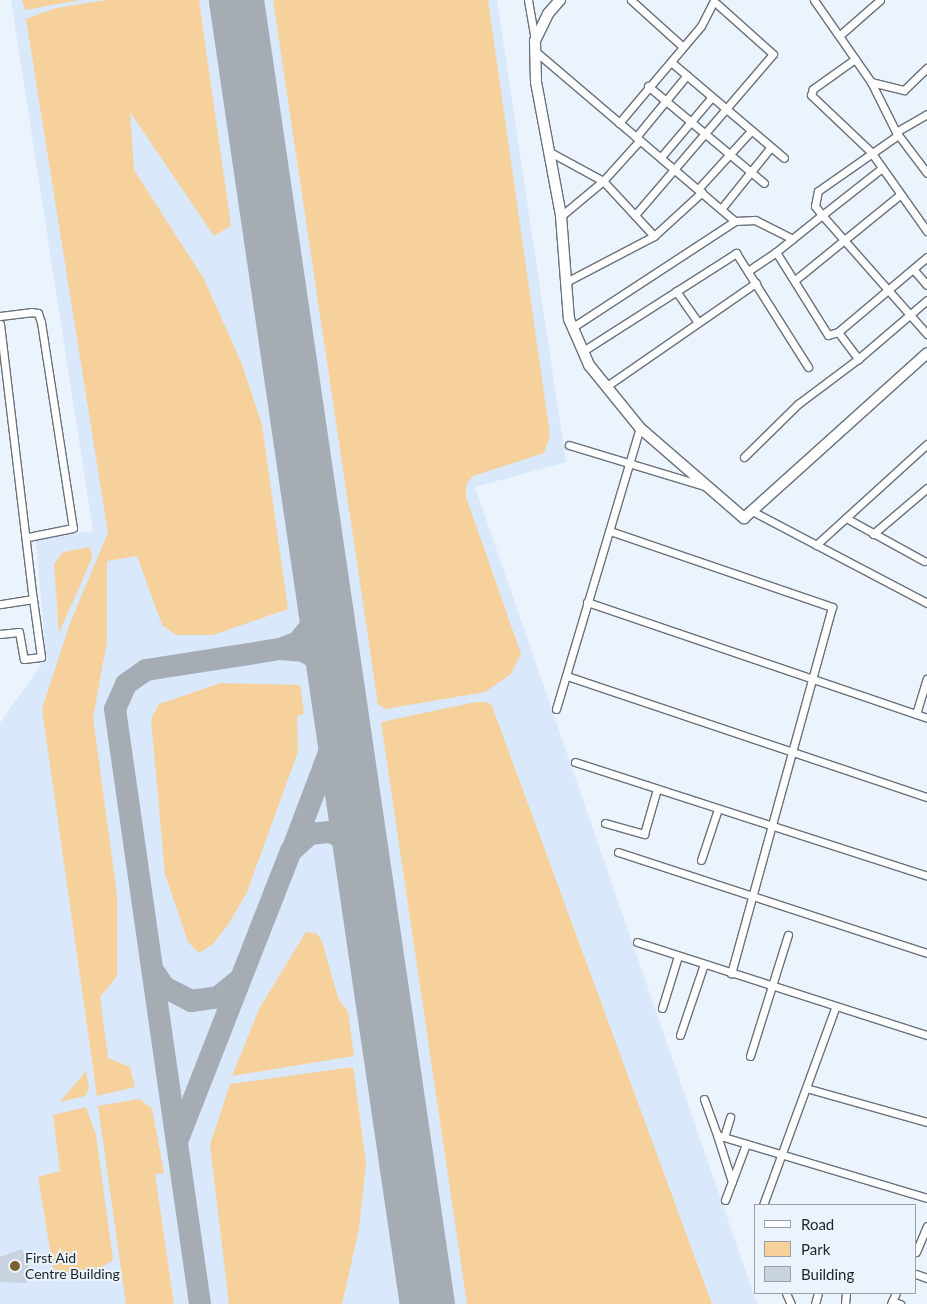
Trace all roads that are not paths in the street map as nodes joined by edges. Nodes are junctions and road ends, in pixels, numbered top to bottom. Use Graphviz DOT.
graph roads {
  1 [pos="528,0"];
  2 [pos="560,0"];
  3 [pos="631,0"];
  4 [pos="814,0"];
  5 [pos="880,0"];
  6 [pos="714,1"];
  7 [pos="840,35"];
  8 [pos="535,46"];
  9 [pos="683,47"];
  10 [pos="855,58"];
  11 [pos="671,62"];
  12 [pos="927,68"];
  13 [pos="687,75"];
  14 [pos="871,82"];
  15 [pos="648,86"];
  16 [pos="711,98"];
  17 [pos="665,99"];
  18 [pos="727,111"];
  19 [pos="927,115"];
  20 [pos="690,121"];
  21 [pos="619,123"];
  22 [pos="751,131"];
  23 [pos="897,133"];
  24 [pos="708,135"];
  25 [pos="638,138"];
  26 [pos="770,148"];
  27 [pos="548,150"];
  28 [pos="871,152"];
  29 [pos="732,153"];
  30 [pos="661,157"];
  31 [pos="784,158"];
  32 [pos="882,168"];
  33 [pos="677,170"];
  34 [pos="751,172"];
  35 [pos="927,173"];
  36 [pos="603,181"];
  37 [pos="764,183"];
  38 [pos="700,191"];
  39 [pos="901,194"];
  40 [pos="721,209"];
  41 [pos="635,215"];
  42 [pos="822,215"];
  43 [pos="560,216"];
  44 [pos="735,221"];
  45 [pos="927,231"];
  46 [pos="654,236"];
  47 [pos="793,239"];
  48 [pos="844,241"];
  49 [pos="776,252"];
  50 [pos="927,257"];
  51 [pos="913,269"];
  52 [pos="748,271"];
  53 [pos="796,280"];
  54 [pos="566,282"];
  55 [pos="756,283"];
  56 [pos="927,285"];
  57 [pos="888,290"];
  58 [pos="676,291"];
  59 [pos="927,300"];
  60 [pos="0,316"];
  61 [pos="911,316"];
  62 [pos="698,322"];
  63 [pos="0,324"];
  64 [pos="573,328"];
  65 [pos="838,332"];
  66 [pos="927,334"];
  67 [pos="583,351"];
  68 [pos="927,353"];
  69 [pos="858,359"];
  70 [pos="808,367"];
  71 [pos="607,386"];
  72 [pos="640,428"];
  73 [pos="927,444"];
  74 [pos="569,445"];
  75 [pos="744,457"];
  76 [pos="630,464"];
  77 [pos="709,487"];
  78 [pos="926,492"];
  79 [pos="752,511"];
  80 [pos="846,518"];
  81 [pos="610,531"];
  82 [pos="873,534"];
  83 [pos="28,537"];
  84 [pos="816,545"];
  85 [pos="924,561"];
  86 [pos="927,594"];
  87 [pos="33,599"];
  88 [pos="924,601"];
  89 [pos="587,602"];
  90 [pos="0,604"];
  91 [pos="0,634"];
  92 [pos="567,676"];
  93 [pos="811,679"];
  94 [pos="927,679"];
  95 [pos="556,709"];
  96 [pos="916,714"];
  97 [pos="927,718"];
  98 [pos="792,752"];
  99 [pos="575,762"];
  100 [pos="657,789"];
  101 [pos="927,796"];
  102 [pos="718,809"];
  103 [pos="605,823"];
  104 [pos="771,827"];
  105 [pos="618,852"];
  106 [pos="701,860"];
  107 [pos="927,876"];
  108 [pos="752,897"];
  109 [pos="788,935"];
  110 [pos="637,942"];
  111 [pos="927,953"];
  112 [pos="678,956"];
  113 [pos="704,964"];
  114 [pos="731,973"];
  115 [pos="773,987"];
  116 [pos="662,1008"];
  117 [pos="835,1008"];
  118 [pos="680,1035"];
  119 [pos="927,1035"];
  120 [pos="750,1056"];
  121 [pos="806,1088"];
  122 [pos="704,1099"];
  123 [pos="730,1117"];
  124 [pos="927,1122"];
  125 [pos="720,1136"];
  126 [pos="746,1144"];
  127 [pos="780,1156"];
  128 [pos="732,1182"];
  129 [pos="927,1198"];
  130 [pos="725,1200"];
  131 [pos="763,1204"];
  132 [pos="927,1226"];
  133 [pos="917,1250"];
  134 [pos="892,1303"];
  135 [pos="900,1304"];
  1 -- 8 [label="street"];
  2 -- 8 [label="street"];
  3 -- 9 [label="street"];
  4 -- 7 [label="street"];
  5 -- 7 [label="street"];
  6 -- 9 [label="street"];
  6 -- 18 [label="street"];
  7 -- 10 [label="street"];
  8 -- 21 [label="street"];
  8 -- 27 [label="street"];
  9 -- 11 [label="street"];
  10 -- 14 [label="street"];
  10 -- 28 [label="street"];
  11 -- 13 [label="street"];
  11 -- 15 [label="street"];
  12 -- 14 [label="street"];
  13 -- 16 [label="street"];
  13 -- 17 [label="street"];
  14 -- 23 [label="street"];
  15 -- 17 [label="street"];
  15 -- 21 [label="street"];
  16 -- 18 [label="street"];
  16 -- 20 [label="street"];
  17 -- 20 [label="street"];
  17 -- 25 [label="street"];
  18 -- 22 [label="street"];
  18 -- 24 [label="street"];
  19 -- 23 [label="street"];
  20 -- 24 [label="street"];
  20 -- 30 [label="street"];
  21 -- 25 [label="street"];
  22 -- 26 [label="street"];
  22 -- 29 [label="street"];
  23 -- 28 [label="street"];
  23 -- 35 [label="street"];
  24 -- 29 [label="street"];
  24 -- 33 [label="street"];
  25 -- 30 [label="street"];
  25 -- 36 [label="street"];
  26 -- 31 [label="street"];
  26 -- 34 [label="street"];
  27 -- 36 [label="street"];
  27 -- 43 [label="street"];
  28 -- 32 [label="street"];
  28 -- 42 [label="street"];
  29 -- 34 [label="street"];
  29 -- 38 [label="street"];
  30 -- 33 [label="street"];
  32 -- 39 [label="street"];
  32 -- 42 [label="street"];
  33 -- 38 [label="street"];
  33 -- 41 [label="street"];
  34 -- 37 [label="street"];
  34 -- 40 [label="street"];
  36 -- 41 [label="street"];
  36 -- 43 [label="street"];
  38 -- 40 [label="street"];
  38 -- 46 [label="street"];
  39 -- 45 [label="street"];
  39 -- 48 [label="street"];
  40 -- 44 [label="street"];
  41 -- 46 [label="street"];
  42 -- 47 [label="street"];
  42 -- 48 [label="street"];
  43 -- 54 [label="street"];
  44 -- 47 [label="street"];
  44 -- 64 [label="street"];
  46 -- 54 [label="street"];
  47 -- 49 [label="street"];
  48 -- 53 [label="street"];
  48 -- 57 [label="street"];
  49 -- 52 [label="street"];
  49 -- 53 [label="street"];
  50 -- 51 [label="street"];
  51 -- 56 [label="street"];
  51 -- 57 [label="street"];
  52 -- 55 [label="street"];
  52 -- 58 [label="street"];
  53 -- 65 [label="street"];
  54 -- 64 [label="street"];
  55 -- 62 [label="street"];
  55 -- 70 [label="street"];
  57 -- 61 [label="street"];
  57 -- 65 [label="street"];
  58 -- 62 [label="street"];
  58 -- 67 [label="street"];
  59 -- 61 [label="street"];
  60 -- 83 [label="street"];
  61 -- 66 [label="street"];
  61 -- 69 [label="street"];
  62 -- 71 [label="street"];
  63 -- 83 [label="street"];
  64 -- 67 [label="street"];
  65 -- 69 [label="street"];
  67 -- 71 [label="street"];
  68 -- 79 [label="street"];
  69 -- 75 [label="street"];
  71 -- 72 [label="street"];
  72 -- 76 [label="street"];
  72 -- 77 [label="street"];
  73 -- 80 [label="street"];
  74 -- 76 [label="street"];
  76 -- 77 [label="street"];
  76 -- 81 [label="street"];
  77 -- 79 [label="street"];
  78 -- 82 [label="street"];
  79 -- 84 [label="street"];
  80 -- 82 [label="street"];
  80 -- 84 [label="street"];
  81 -- 89 [label="street"];
  81 -- 93 [label="street"];
  82 -- 85 [label="street"];
  83 -- 87 [label="street"];
  84 -- 88 [label="street"];
  86 -- 88 [label="street"];
  87 -- 90 [label="street"];
  87 -- 91 [label="street"];
  89 -- 92 [label="street"];
  89 -- 93 [label="street"];
  92 -- 95 [label="street"];
  92 -- 98 [label="street"];
  93 -- 96 [label="street"];
  93 -- 98 [label="street"];
  94 -- 96 [label="street"];
  96 -- 97 [label="street"];
  98 -- 101 [label="street"];
  98 -- 104 [label="street"];
  99 -- 100 [label="street"];
  100 -- 102 [label="street"];
  100 -- 103 [label="street"];
  102 -- 104 [label="street"];
  102 -- 106 [label="street"];
  104 -- 107 [label="street"];
  104 -- 108 [label="street"];
  105 -- 108 [label="street"];
  108 -- 111 [label="street"];
  108 -- 114 [label="street"];
  109 -- 115 [label="street"];
  110 -- 112 [label="street"];
  112 -- 113 [label="street"];
  112 -- 116 [label="street"];
  113 -- 114 [label="street"];
  113 -- 118 [label="street"];
  114 -- 115 [label="street"];
  115 -- 117 [label="street"];
  115 -- 120 [label="street"];
  117 -- 119 [label="street"];
  117 -- 121 [label="street"];
  121 -- 124 [label="street"];
  121 -- 127 [label="street"];
  122 -- 125 [label="street"];
  123 -- 125 [label="street"];
  125 -- 126 [label="street"];
  125 -- 128 [label="street"];
  126 -- 127 [label="street"];
  126 -- 128 [label="street"];
  127 -- 129 [label="street"];
  127 -- 131 [label="street"];
  128 -- 130 [label="street"];
  132 -- 133 [label="street"];
  134 -- 135 [label="street"];
}
